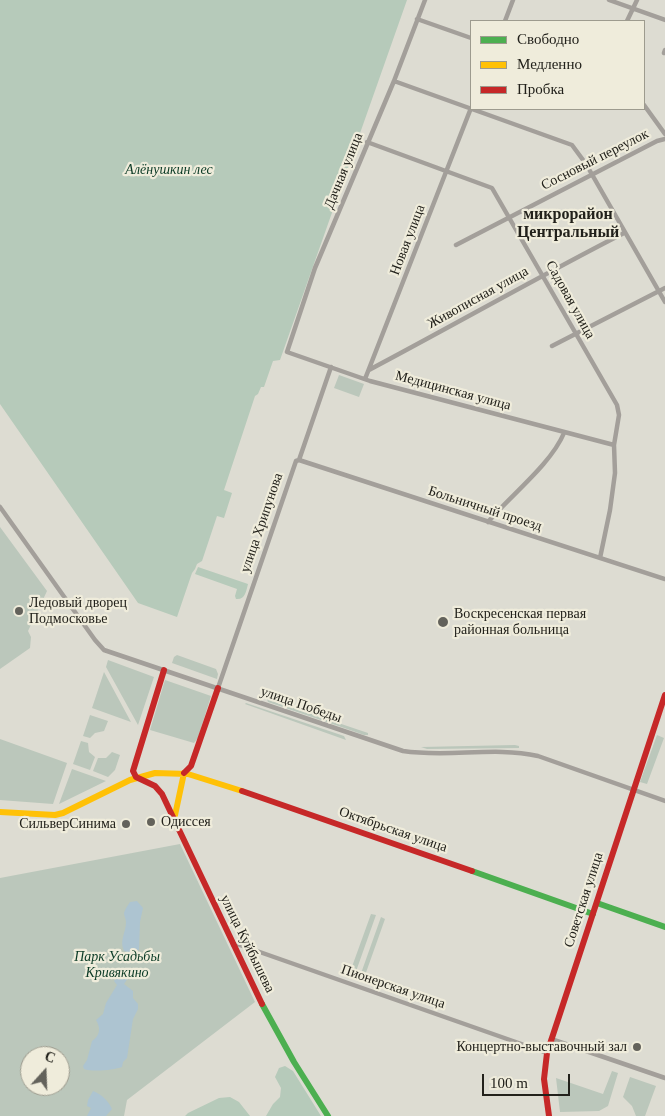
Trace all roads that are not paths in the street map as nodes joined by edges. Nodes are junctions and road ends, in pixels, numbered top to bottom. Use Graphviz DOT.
graph roads {
  1 [pos="425,0"];
  2 [pos="513,0"];
  3 [pos="609,0"];
  4 [pos="637,0"];
  5 [pos="632,8"];
  6 [pos="418,19"];
  7 [pos="505,20"];
  8 [pos="627,20"];
  9 [pos="665,20"];
  10 [pos="470,38"];
  11 [pos="394,81"];
  12 [pos="645,106"];
  13 [pos="470,109"];
  14 [pos="471,110"];
  15 [pos="474,110"];
  16 [pos="665,134"];
  17 [pos="665,139"];
  18 [pos="367,142"];
  19 [pos="447,171"];
  20 [pos="592,175"];
  21 [pos="510,217"];
  22 [pos="624,233"];
  23 [pos="456,245"];
  24 [pos="543,275"];
  25 [pos="665,288"];
  26 [pos="658,291"];
  27 [pos="665,302"];
  28 [pos="575,334"];
  29 [pos="552,346"];
  30 [pos="287,352"];
  31 [pos="331,367"];
  32 [pos="369,370"];
  33 [pos="365,379"];
  34 [pos="564,433"];
  35 [pos="614,445"];
  36 [pos="299,460"];
  37 [pos="0,507"];
  38 [pos="488,522"];
  39 [pos="600,558"];
  40 [pos="665,579"];
  41 [pos="164,670"];
  42 [pos="218,688"];
  43 [pos="665,694"];
  44 [pos="184,773"];
  45 [pos="136,778"];
  46 [pos="633,790"];
  47 [pos="665,801"];
  48 [pos="0,812"];
  49 [pos="174,820"];
  50 [pos="597,903"];
  51 [pos="593,914"];
  52 [pos="665,927"];
  53 [pos="232,945"];
  54 [pos="551,1039"];
  55 [pos="547,1053"];
  56 [pos="665,1078"];
  57 [pos="328,1116"];
  58 [pos="548,1116"];
  1 -- 6 [label="street, Дачная улица"];
  2 -- 7 [label="street"];
  3 -- 5 [label="street"];
  4 -- 5 [label="street"];
  5 -- 8 [label="street"];
  5 -- 9 [label="street"];
  6 -- 10 [label="street"];
  6 -- 11 [label="street, Дачная улица"];
  11 -- 13 [label="street"];
  11 -- 18 [label="street, Дачная улица"];
  12 -- 16 [label="street"];
  14 -- 19 [label="street, Новая улица"];
  15 -- 20 [label="street"];
  17 -- 20 [label="street, Сосновый переулок"];
  18 -- 19 [label="street, Садовая улица"];
  18 -- 30 [label="street, Дачная улица"];
  19 -- 21 [label="street, Садовая улица"];
  19 -- 32 [label="street, Новая улица"];
  20 -- 21 [label="street, Сосновый переулок"];
  20 -- 22 [label="street"];
  21 -- 23 [label="street, Сосновый переулок"];
  21 -- 24 [label="street, Садовая улица"];
  22 -- 24 [label="street, Живописная улица"];
  22 -- 26 [label="street"];
  24 -- 28 [label="street, Садовая улица"];
  24 -- 32 [label="street, Живописная улица"];
  25 -- 26 [label="street"];
  26 -- 27 [label="street"];
  26 -- 28 [label="street"];
  28 -- 29 [label="street"];
  28 -- 35 [label="street, Садовая улица"];
  30 -- 31 [label="street, Медицинская улица"];
  31 -- 33 [label="street, Медицинская улица"];
  31 -- 36 [label="street, улица Хрипунова"];
  32 -- 33 [label="street, Новая улица"];
  33 -- 34 [label="street, Медицинская улица"];
  34 -- 35 [label="street, Медицинская улица"];
  34 -- 38 [label="street"];
  35 -- 39 [label="street, Садовая улица"];
  36 -- 38 [label="street, Больничный проезд"];
  36 -- 42 [label="street, улица Хрипунова"];
  37 -- 41 [label="street, улица Победы"];
  38 -- 39 [label="street, Больничный проезд"];
  39 -- 40 [label="street, Больничный проезд"];
  41 -- 42 [label="street, улица Победы"];
  41 -- 45 [label="street"];
  42 -- 44 [label="street"];
  42 -- 46 [label="street, улица Победы"];
  43 -- 46 [label="street, Советская улица"];
  44 -- 45 [label="street, Октябрьская улица"];
  44 -- 49 [label="street"];
  44 -- 51 [label="street, Октябрьская улица"];
  45 -- 48 [label="street, Октябрьская улица"];
  45 -- 49 [label="street, улица Куйбышева"];
  46 -- 47 [label="street, улица Победы"];
  46 -- 50 [label="street, Советская улица"];
  49 -- 53 [label="street, улица Куйбышева"];
  50 -- 51 [label="street, Советская улица"];
  50 -- 52 [label="street"];
  51 -- 54 [label="street, Советская улица"];
  53 -- 55 [label="street, Пионерская улица"];
  53 -- 57 [label="street, улица Куйбышева"];
  54 -- 55 [label="street, Советская улица"];
  54 -- 56 [label="street"];
  55 -- 58 [label="street, Советская улица"];
}
